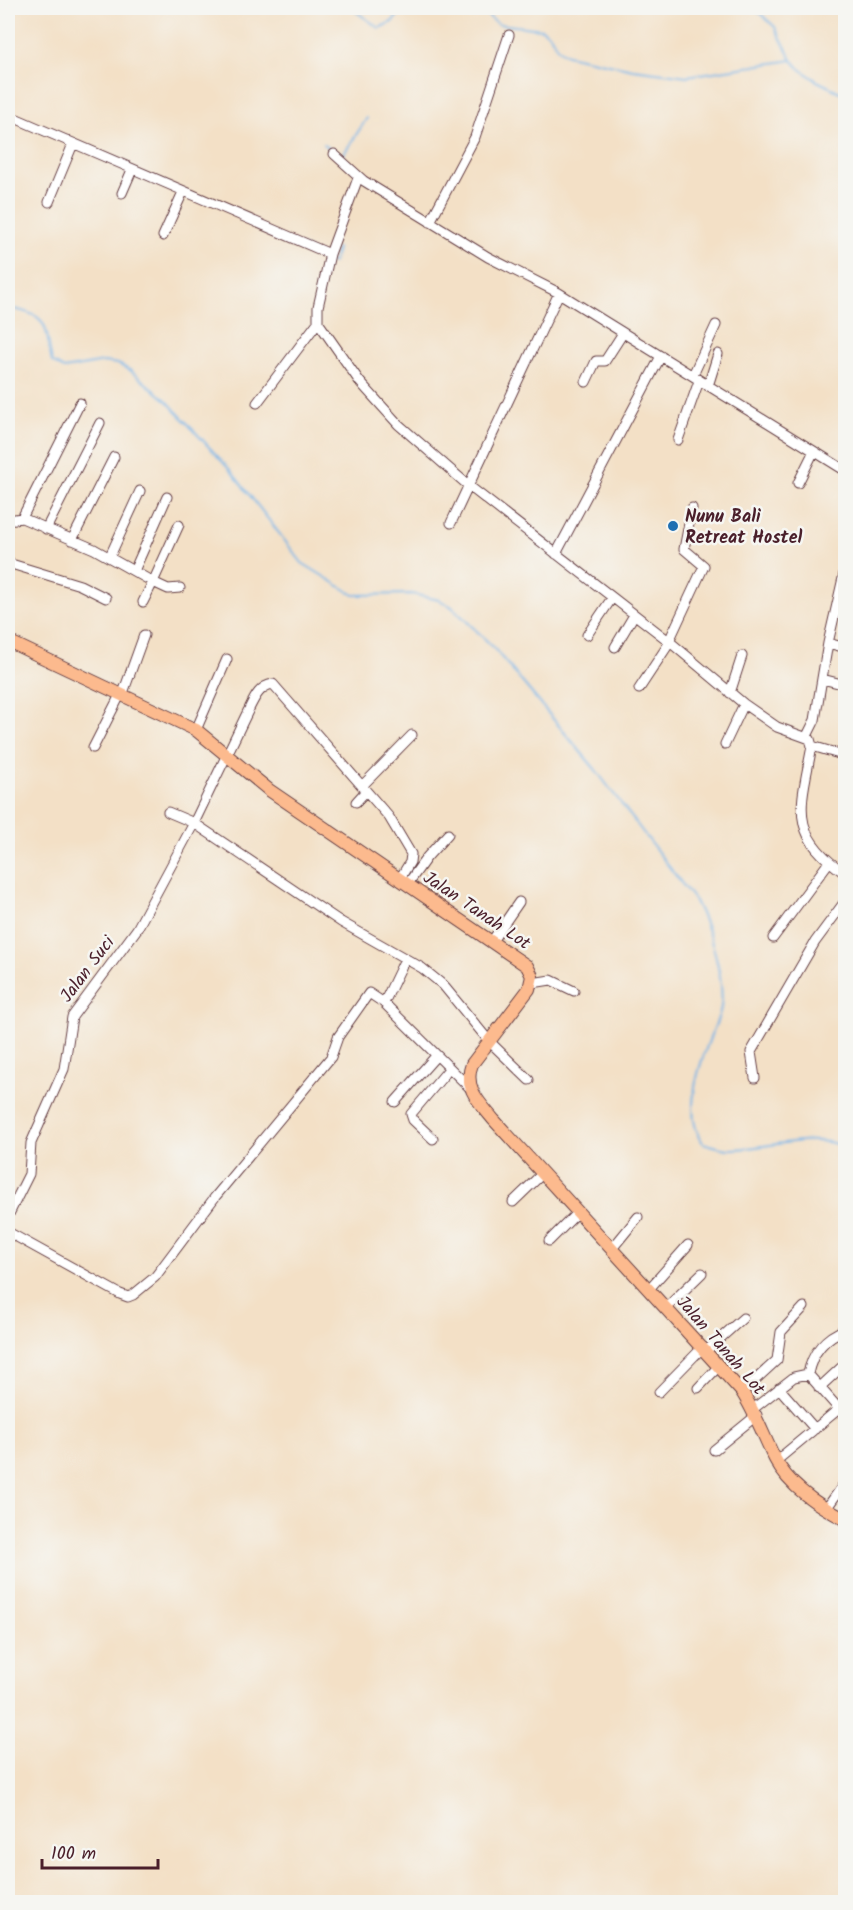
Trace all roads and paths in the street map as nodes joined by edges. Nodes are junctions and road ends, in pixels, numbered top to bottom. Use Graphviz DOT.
graph roads {
  1 [pos="509,35"];
  2 [pos="10,116"];
  3 [pos="8,136"];
  4 [pos="73,144"];
  5 [pos="334,154"];
  6 [pos="132,170"];
  7 [pos="361,179"];
  8 [pos="183,192"];
  9 [pos="122,193"];
  10 [pos="49,202"];
  11 [pos="430,222"];
  12 [pos="163,236"];
  13 [pos="329,259"];
  14 [pos="559,293"];
  15 [pos="318,322"];
  16 [pos="716,325"];
  17 [pos="623,333"];
  18 [pos="718,354"];
  19 [pos="661,356"];
  20 [pos="700,381"];
  21 [pos="586,382"];
  22 [pos="80,403"];
  23 [pos="257,403"];
  24 [pos="100,423"];
  25 [pos="678,440"];
  26 [pos="813,453"];
  27 [pos="114,457"];
  28 [pos="846,471"];
  29 [pos="470,483"];
  30 [pos="798,483"];
  31 [pos="140,491"];
  32 [pos="167,497"];
  33 [pos="692,508"];
  34 [pos="22,518"];
  35 [pos="8,520"];
  36 [pos="451,523"];
  37 [pos="179,525"];
  38 [pos="46,529"];
  39 [pos="72,540"];
  40 [pos="557,554"];
  41 [pos="110,556"];
  42 [pos="8,563"];
  43 [pos="846,565"];
  44 [pos="134,571"];
  45 [pos="153,582"];
  46 [pos="180,588"];
  47 [pos="106,598"];
  48 [pos="612,598"];
  49 [pos="143,602"];
  50 [pos="634,615"];
  51 [pos="144,635"];
  52 [pos="587,635"];
  53 [pos="8,641"];
  54 [pos="670,642"];
  55 [pos="828,643"];
  56 [pos="615,647"];
  57 [pos="846,648"];
  58 [pos="742,656"];
  59 [pos="227,659"];
  60 [pos="822,679"];
  61 [pos="846,685"];
  62 [pos="639,689"];
  63 [pos="730,693"];
  64 [pos="121,695"];
  65 [pos="744,704"];
  66 [pos="196,730"];
  67 [pos="412,735"];
  68 [pos="807,736"];
  69 [pos="725,744"];
  70 [pos="812,746"];
  71 [pos="93,748"];
  72 [pos="228,754"];
  73 [pos="846,756"];
  74 [pos="364,788"];
  75 [pos="356,802"];
  76 [pos="168,812"];
  77 [pos="194,823"];
  78 [pos="448,834"];
  79 [pos="829,862"];
  80 [pos="846,874"];
  81 [pos="403,882"];
  82 [pos="846,900"];
  83 [pos="519,902"];
  84 [pos="773,938"];
  85 [pos="492,941"];
  86 [pos="405,959"];
  87 [pos="532,983"];
  88 [pos="574,991"];
  89 [pos="384,1003"];
  90 [pos="489,1041"];
  91 [pos="436,1056"];
  92 [pos="449,1069"];
  93 [pos="755,1078"];
  94 [pos="529,1080"];
  95 [pos="470,1088"];
  96 [pos="395,1102"];
  97 [pos="433,1139"];
  98 [pos="542,1174"];
  99 [pos="513,1202"];
  100 [pos="577,1214"];
  101 [pos="8,1216"];
  102 [pos="638,1217"];
  103 [pos="8,1232"];
  104 [pos="549,1240"];
  105 [pos="688,1245"];
  106 [pos="611,1250"];
  107 [pos="702,1273"];
  108 [pos="648,1290"];
  109 [pos="804,1307"];
  110 [pos="665,1309"];
  111 [pos="743,1318"];
  112 [pos="846,1329"];
  113 [pos="704,1349"];
  114 [pos="846,1363"];
  115 [pos="719,1366"];
  116 [pos="808,1374"];
  117 [pos="698,1388"];
  118 [pos="779,1388"];
  119 [pos="819,1388"];
  120 [pos="659,1392"];
  121 [pos="742,1392"];
  122 [pos="842,1406"];
  123 [pos="755,1412"];
  124 [pos="815,1430"];
  125 [pos="714,1450"];
  126 [pos="776,1461"];
  127 [pos="846,1481"];
  128 [pos="826,1509"];
  129 [pos="846,1520"];
  1 -- 11 [label="street"];
  2 -- 3 [label="street"];
  2 -- 4 [label="street"];
  4 -- 6 [label="street"];
  4 -- 10 [label="street"];
  5 -- 7 [label="street"];
  6 -- 8 [label="street"];
  6 -- 9 [label="street"];
  7 -- 11 [label="street"];
  7 -- 13 [label="street"];
  8 -- 12 [label="street"];
  8 -- 13 [label="street"];
  11 -- 14 [label="street"];
  13 -- 15 [label="street"];
  14 -- 17 [label="street"];
  14 -- 29 [label="street"];
  15 -- 23 [label="street"];
  15 -- 29 [label="street"];
  16 -- 20 [label="street"];
  17 -- 19 [label="street"];
  17 -- 21 [label="street"];
  18 -- 20 [label="street"];
  19 -- 20 [label="street"];
  19 -- 40 [label="street"];
  20 -- 25 [label="street"];
  20 -- 26 [label="street"];
  22 -- 34 [label="street"];
  24 -- 38 [label="street"];
  26 -- 28 [label="street"];
  26 -- 30 [label="street"];
  27 -- 39 [label="street"];
  29 -- 36 [label="street"];
  29 -- 40 [label="street"];
  31 -- 41 [label="street"];
  32 -- 44 [label="street"];
  33 -- 54 [label="street"];
  34 -- 35 [label="street"];
  34 -- 38 [label="street"];
  37 -- 45 [label="street"];
  38 -- 39 [label="street"];
  39 -- 41 [label="street"];
  40 -- 48 [label="street"];
  41 -- 44 [label="street"];
  42 -- 47 [label="street"];
  43 -- 55 [label="street"];
  44 -- 45 [label="street"];
  45 -- 46 [label="street"];
  45 -- 49 [label="street"];
  48 -- 50 [label="street"];
  48 -- 52 [label="street"];
  50 -- 54 [label="street"];
  50 -- 56 [label="street"];
  51 -- 64 [label="street"];
  53 -- 64 [label="main road, Jalan Tanah Lot"];
  54 -- 62 [label="street"];
  54 -- 63 [label="street"];
  55 -- 57 [label="street"];
  55 -- 60 [label="street"];
  58 -- 63 [label="street"];
  59 -- 66 [label="street"];
  60 -- 61 [label="street"];
  60 -- 68 [label="street"];
  63 -- 65 [label="street"];
  64 -- 66 [label="main road, Jalan Tanah Lot"];
  64 -- 71 [label="street"];
  65 -- 68 [label="street"];
  65 -- 69 [label="street"];
  66 -- 72 [label="main road, Jalan Tanah Lot"];
  67 -- 74 [label="street"];
  68 -- 70 [label="street"];
  70 -- 73 [label="street"];
  70 -- 79 [label="street"];
  72 -- 74 [label="street, Jalan Suci"];
  72 -- 77 [label="street, Jalan Suci"];
  72 -- 81 [label="main road, Jalan Tanah Lot"];
  74 -- 75 [label="street"];
  74 -- 81 [label="street"];
  76 -- 77 [label="street"];
  77 -- 86 [label="street"];
  77 -- 101 [label="street, Jalan Suci"];
  78 -- 81 [label="street"];
  79 -- 80 [label="street"];
  79 -- 84 [label="street"];
  81 -- 85 [label="main road, Jalan Tanah Lot"];
  82 -- 93 [label="street"];
  83 -- 85 [label="street"];
  85 -- 87 [label="main road, Jalan Tanah Lot"];
  86 -- 89 [label="street"];
  86 -- 90 [label="street"];
  87 -- 88 [label="street"];
  87 -- 90 [label="main road"];
  89 -- 91 [label="street"];
  89 -- 103 [label="street"];
  90 -- 94 [label="street"];
  90 -- 95 [label="main road"];
  91 -- 92 [label="street"];
  91 -- 96 [label="street"];
  92 -- 95 [label="street"];
  92 -- 97 [label="street"];
  95 -- 98 [label="main road, Jalan Tanah Lot"];
  98 -- 99 [label="street"];
  98 -- 100 [label="main road, Jalan Tanah Lot"];
  100 -- 104 [label="street"];
  100 -- 106 [label="main road, Jalan Tanah Lot"];
  102 -- 106 [label="street"];
  105 -- 108 [label="street"];
  106 -- 108 [label="main road, Jalan Tanah Lot"];
  107 -- 110 [label="street"];
  108 -- 110 [label="main road, Jalan Tanah Lot"];
  109 -- 121 [label="street"];
  110 -- 113 [label="main road, Jalan Tanah Lot"];
  111 -- 113 [label="street"];
  112 -- 116 [label="street"];
  113 -- 115 [label="main road, Jalan Tanah Lot"];
  113 -- 120 [label="street"];
  114 -- 119 [label="street"];
  115 -- 117 [label="street"];
  115 -- 121 [label="main road, Jalan Tanah Lot"];
  116 -- 118 [label="street"];
  116 -- 119 [label="street"];
  118 -- 123 [label="street"];
  118 -- 124 [label="street"];
  119 -- 122 [label="street"];
  121 -- 123 [label="main road, Jalan Tanah Lot"];
  122 -- 124 [label="street"];
  123 -- 125 [label="street"];
  123 -- 126 [label="main road, Jalan Tanah Lot"];
  124 -- 126 [label="street"];
  126 -- 128 [label="main road, Jalan Tanah Lot"];
  127 -- 128 [label="street"];
  128 -- 129 [label="main road, Jalan Tanah Lot"];
}
